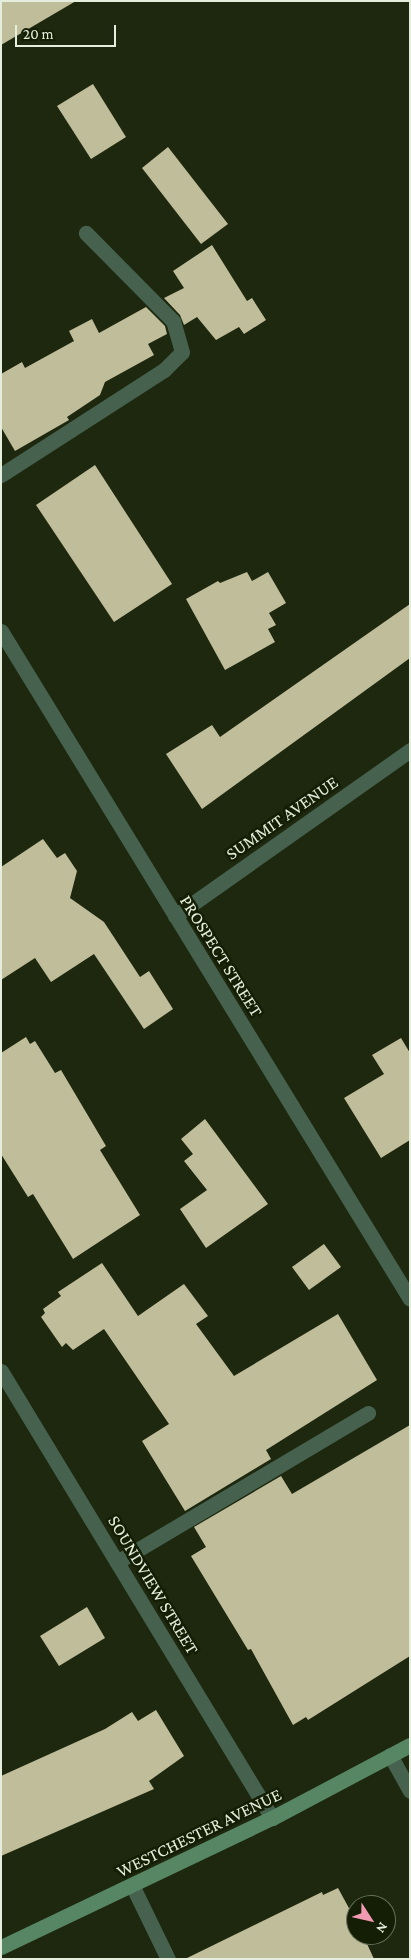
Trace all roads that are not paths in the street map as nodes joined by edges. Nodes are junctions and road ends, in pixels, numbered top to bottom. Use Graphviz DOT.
graph roads {
  1 [pos="86,233"];
  2 [pos="1,475"];
  3 [pos="1,631"];
  4 [pos="410,750"];
  5 [pos="175,916"];
  6 [pos="410,1299"];
  7 [pos="1,1371"];
  8 [pos="368,1413"];
  9 [pos="117,1562"];
  10 [pos="410,1745"];
  11 [pos="390,1755"];
  12 [pos="410,1791"];
  13 [pos="272,1818"];
  14 [pos="133,1887"];
  15 [pos="1,1947"];
  16 [pos="168,1959"];
  1 -- 2 [label="street"];
  3 -- 5 [label="street, PROSPECT STREET"];
  4 -- 5 [label="street, SUMMIT AVENUE"];
  5 -- 6 [label="street, PROSPECT STREET"];
  7 -- 9 [label="street, SOUNDVIEW STREET"];
  8 -- 9 [label="street"];
  9 -- 13 [label="street, SOUNDVIEW STREET"];
  10 -- 11 [label="main road, WESTCHESTER AVENUE"];
  11 -- 12 [label="street"];
  11 -- 13 [label="main road, WESTCHESTER AVENUE"];
  13 -- 14 [label="main road, WESTCHESTER AVENUE"];
  14 -- 15 [label="main road, WESTCHESTER AVENUE"];
  14 -- 16 [label="street"];
}
